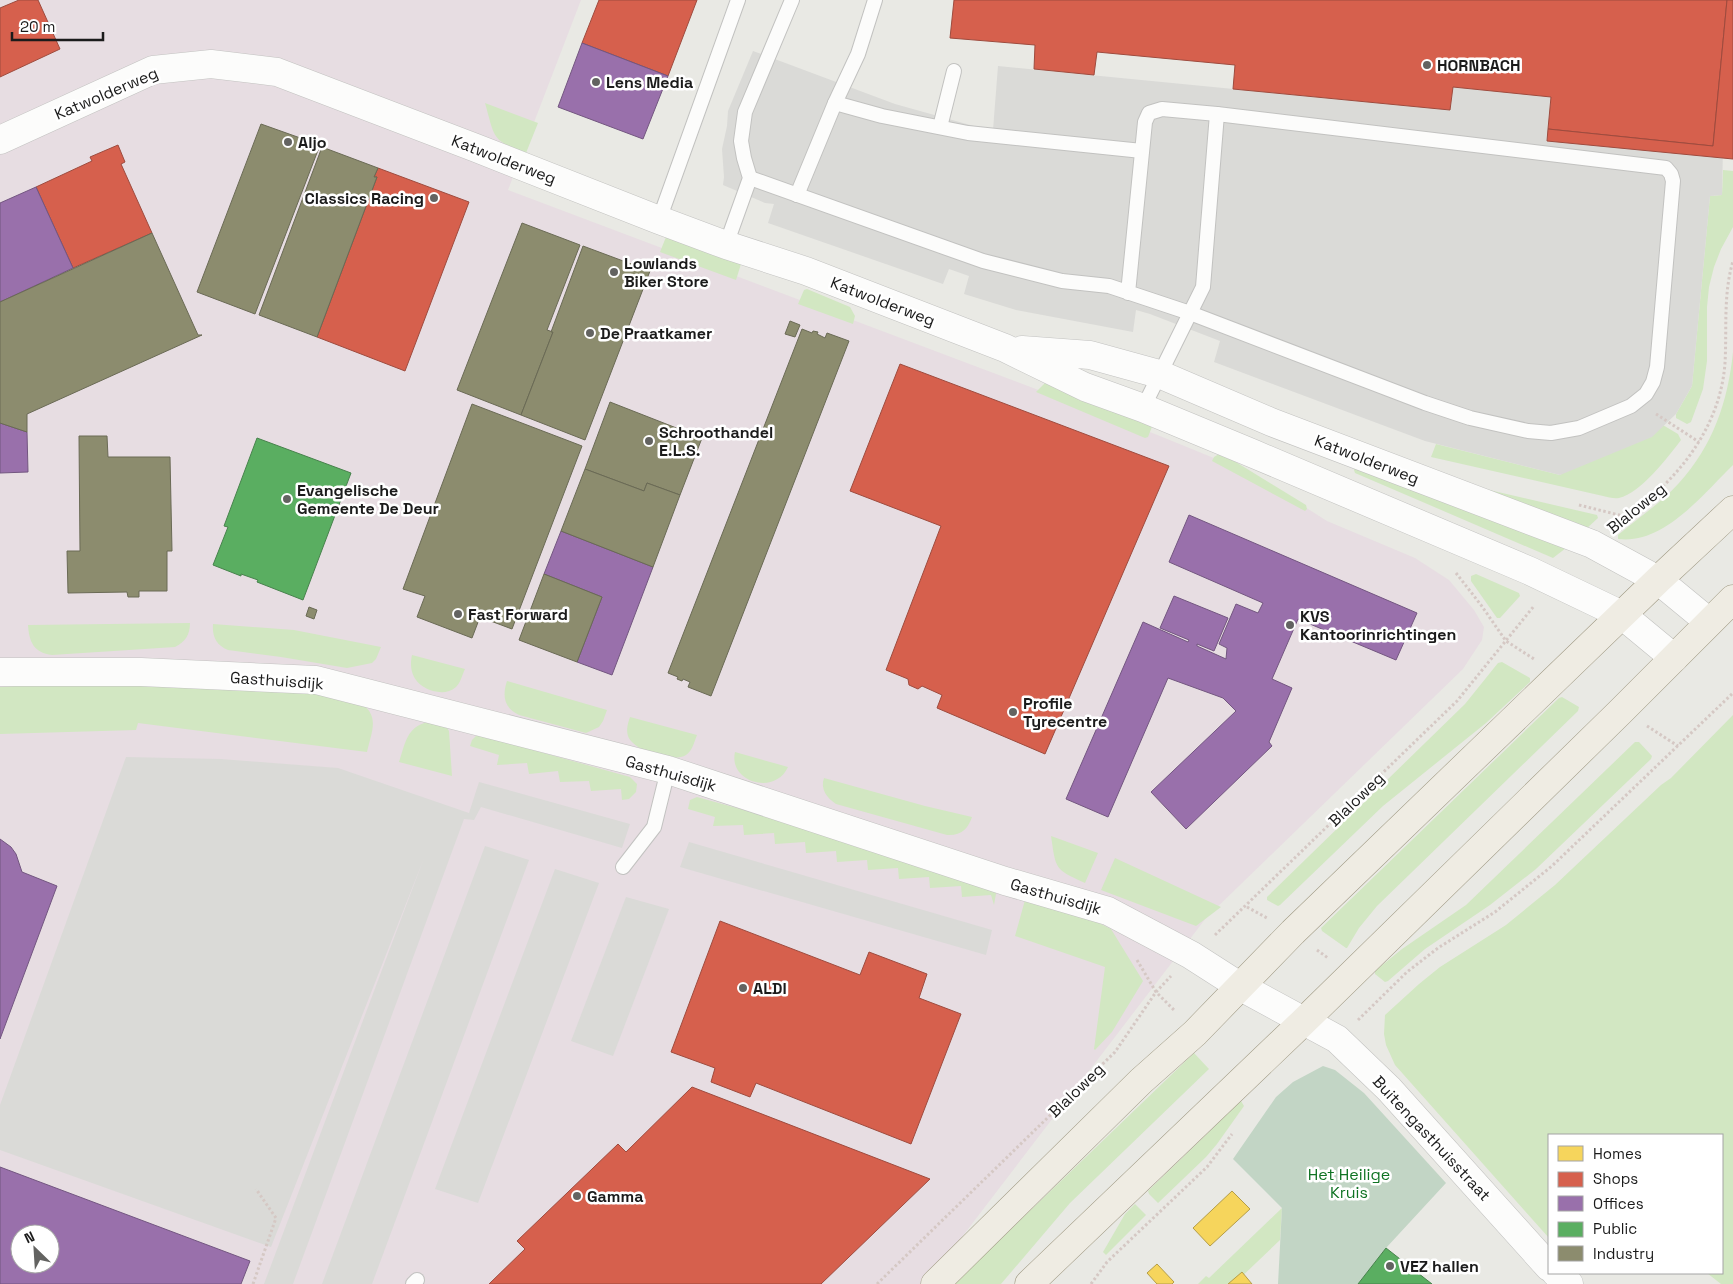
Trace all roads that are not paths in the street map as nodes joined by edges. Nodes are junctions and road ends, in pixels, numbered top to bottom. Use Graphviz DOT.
graph roads {
  1 [pos="738,0"];
  2 [pos="792,0"];
  3 [pos="875,0"];
  4 [pos="954,71"];
  5 [pos="834,103"];
  6 [pos="1217,114"];
  7 [pos="940,127"];
  8 [pos="0,140"];
  9 [pos="1142,151"];
  10 [pos="750,178"];
  11 [pos="797,195"];
  12 [pos="658,220"];
  13 [pos="726,245"];
  14 [pos="1128,292"];
  15 [pos="1190,313"];
  16 [pos="1006,348"];
  17 [pos="1159,374"];
  18 [pos="1143,408"];
  19 [pos="1733,510"];
  20 [pos="1658,580"];
  21 [pos="1733,599"];
  22 [pos="1622,615"];
  23 [pos="1710,622"];
  24 [pos="1674,658"];
  25 [pos="0,672"];
  26 [pos="668,770"];
  27 [pos="623,867"];
  28 [pos="1241,987"];
  29 [pos="1303,1022"];
  30 [pos="1548,1266"];
  31 [pos="1557,1274"];
  32 [pos="935,1284"];
  33 [pos="1029,1284"];
  34 [pos="1569,1284"];
  1 -- 12 [label="lane"];
  2 -- 10 [label="lane"];
  3 -- 5 [label="lane"];
  4 -- 7 [label="lane"];
  5 -- 7 [label="lane"];
  5 -- 11 [label="lane"];
  6 -- 9 [label="lane"];
  6 -- 15 [label="lane"];
  6 -- 15 [label="lane"];
  7 -- 9 [label="lane"];
  8 -- 12 [label="street, Katwolderweg"];
  9 -- 14 [label="lane"];
  10 -- 11 [label="lane"];
  10 -- 13 [label="lane"];
  11 -- 14 [label="lane"];
  12 -- 13 [label="street, Katwolderweg"];
  13 -- 16 [label="street, Katwolderweg"];
  14 -- 15 [label="lane"];
  15 -- 17 [label="lane"];
  16 -- 17 [label="street, Katwolderweg"];
  16 -- 18 [label="street, Katwolderweg"];
  17 -- 18 [label="lane"];
  17 -- 20 [label="street, Katwolderweg"];
  18 -- 22 [label="street, Katwolderweg"];
  19 -- 20 [label="main road"];
  20 -- 22 [label="main road"];
  20 -- 23 [label="street, Katwolderweg"];
  21 -- 23 [label="main road"];
  22 -- 24 [label="street, Katwolderweg"];
  22 -- 28 [label="main road"];
  23 -- 24 [label="main road"];
  24 -- 29 [label="main road"];
  25 -- 26 [label="street, Gasthuisdijk"];
  26 -- 27 [label="lane"];
  26 -- 28 [label="street, Gasthuisdijk"];
  28 -- 29 [label="street, Gasthuisdijk"];
  28 -- 32 [label="main road"];
  29 -- 30 [label="street, Buitengasthuisstraat"];
  29 -- 33 [label="main road"];
  31 -- 34 [label="street"];
}
